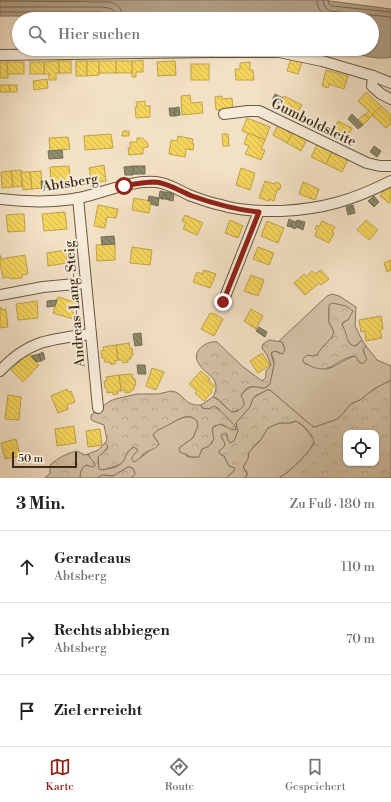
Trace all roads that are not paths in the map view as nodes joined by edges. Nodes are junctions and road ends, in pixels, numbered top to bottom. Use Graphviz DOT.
graph roads {
  1 [pos="0,55"];
  2 [pos="12,55"];
  3 [pos="298,56"];
  4 [pos="373,76"];
  5 [pos="391,83"];
  6 [pos="391,99"];
  7 [pos="224,114"];
  8 [pos="391,166"];
  9 [pos="391,181"];
  10 [pos="78,198"];
  11 [pos="0,199"];
  12 [pos="259,212"];
  13 [pos="86,283"];
  14 [pos="0,295"];
  15 [pos="223,302"];
  16 [pos="91,334"];
  17 [pos="0,371"];
  18 [pos="98,408"];
  1 -- 2 [label="street"];
  3 -- 4 [label="street"];
  4 -- 5 [label="street"];
  4 -- 6 [label="street"];
  7 -- 8 [label="street, Gumboldsleite"];
  9 -- 12 [label="street, Abtsberg"];
  10 -- 11 [label="street, Abtsberg"];
  10 -- 12 [label="street, Abtsberg"];
  10 -- 13 [label="street, Andreas-Lang-Steig"];
  12 -- 15 [label="street"];
  13 -- 14 [label="street"];
  13 -- 16 [label="street, Andreas-Lang-Steig"];
  16 -- 17 [label="street"];
  16 -- 18 [label="street, Andreas-Lang-Steig"];
}
